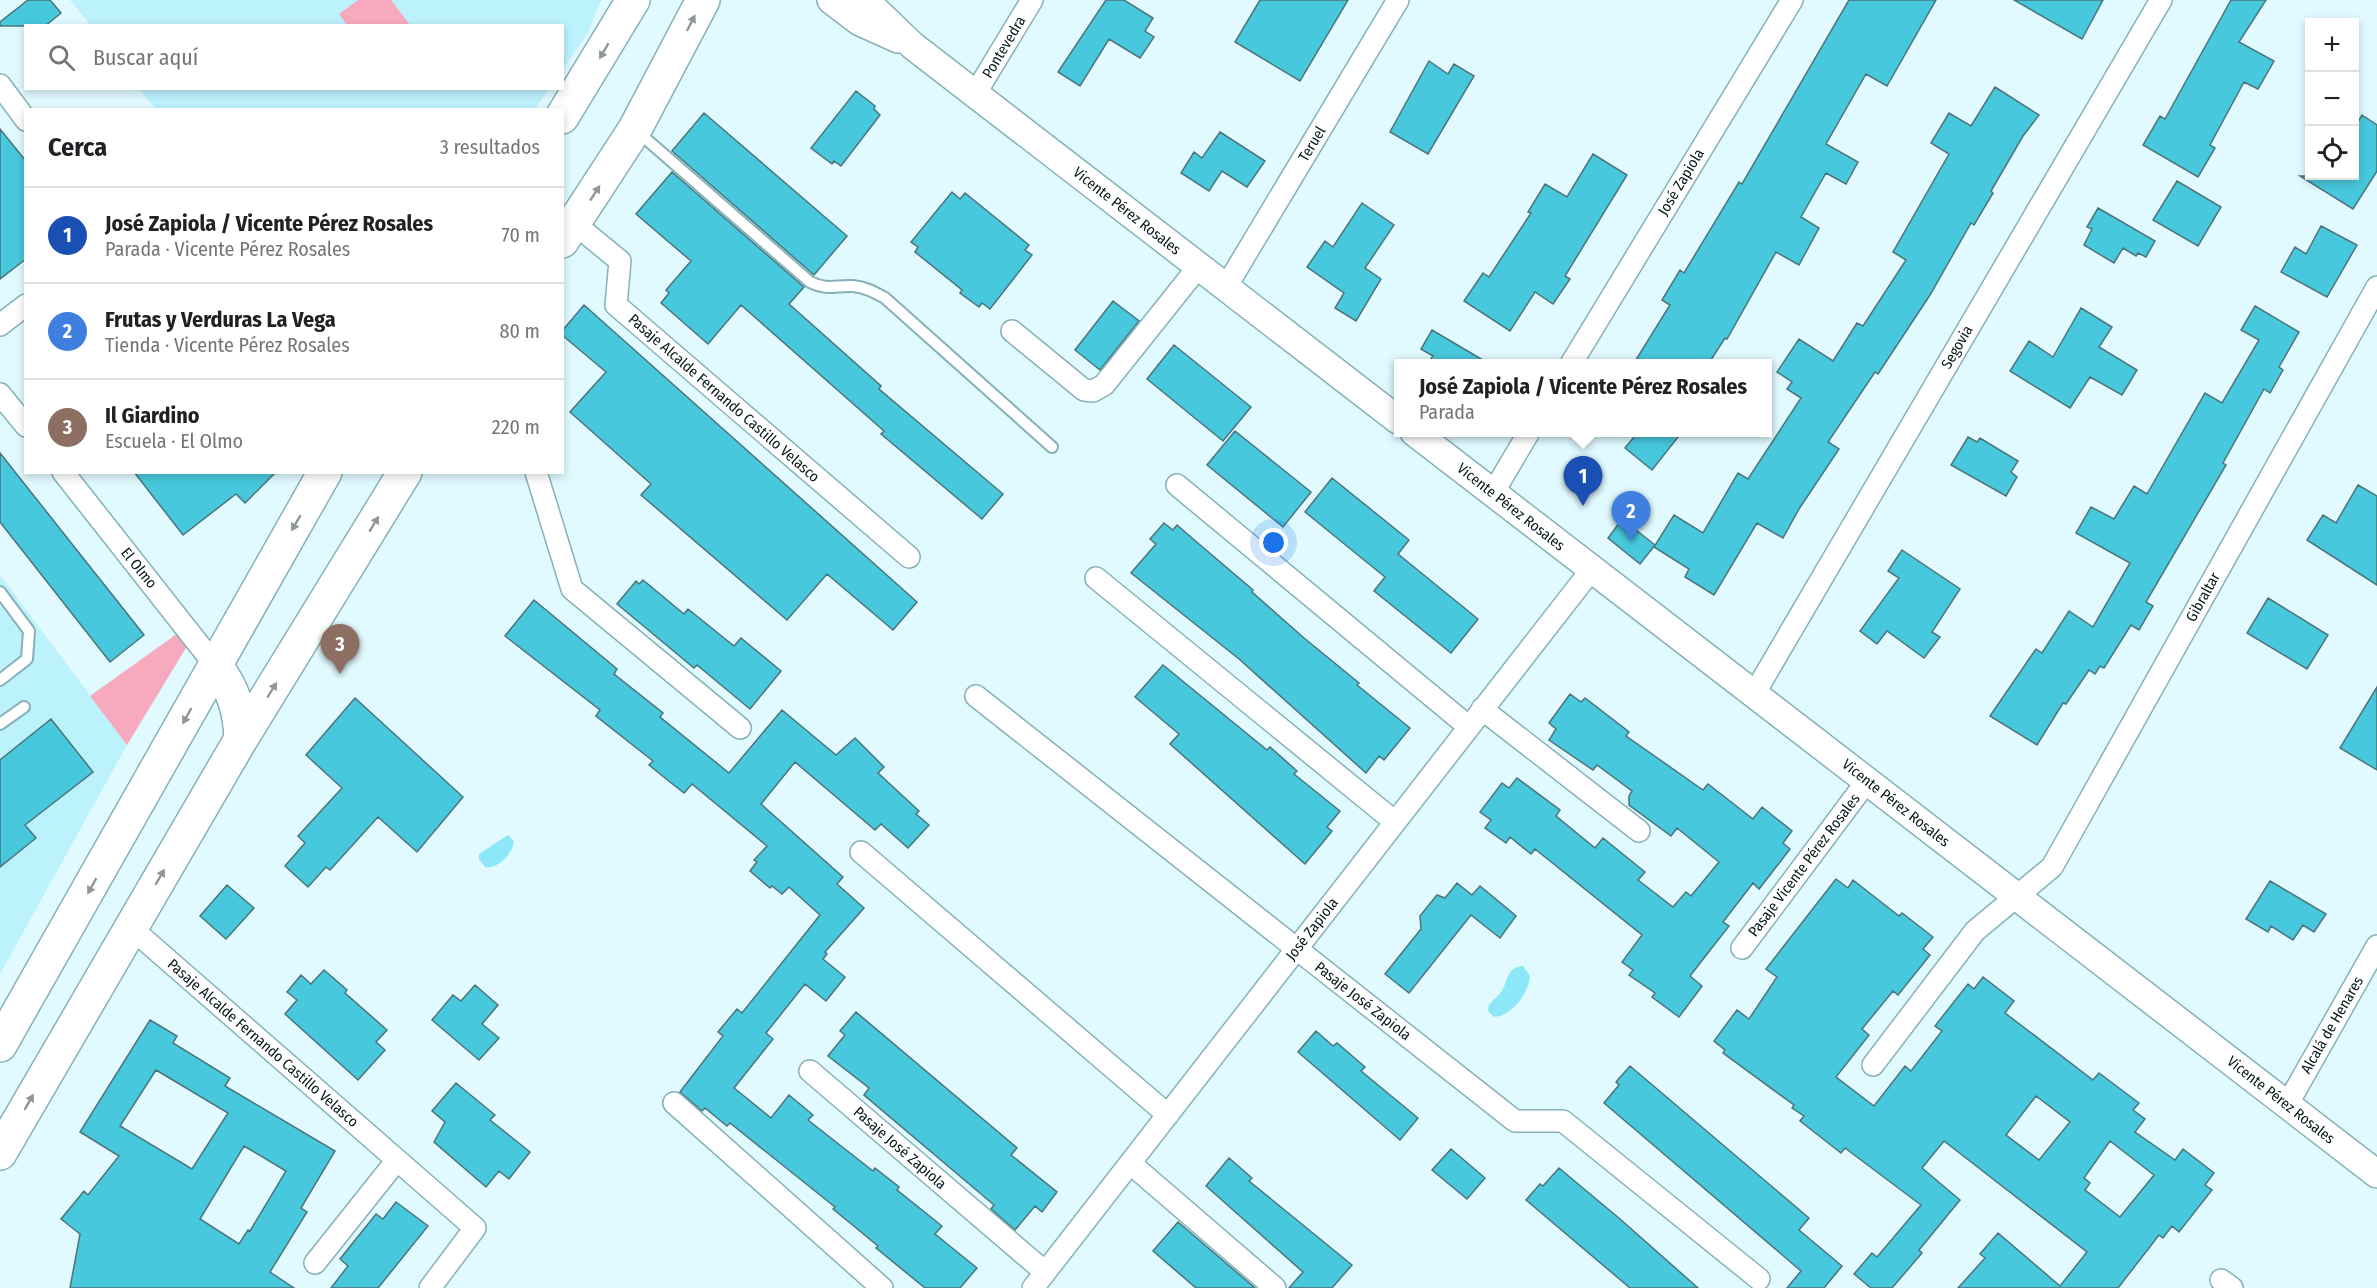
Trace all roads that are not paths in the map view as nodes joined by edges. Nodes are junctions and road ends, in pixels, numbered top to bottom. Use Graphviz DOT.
graph roads {
  1 [pos="633,0"];
  2 [pos="703,0"];
  3 [pos="831,0"];
  4 [pos="865,0"];
  5 [pos="1032,0"];
  6 [pos="1398,0"];
  7 [pos="1792,0"];
  8 [pos="2161,0"];
  9 [pos="913,46"];
  10 [pos="0,86"];
  11 [pos="975,94"];
  12 [pos="564,114"];
  13 [pos="24,117"];
  14 [pos="635,129"];
  15 [pos="569,233"];
  16 [pos="1199,266"];
  17 [pos="2377,286"];
  18 [pos="1226,287"];
  19 [pos="24,307"];
  20 [pos="0,325"];
  21 [pos="1012,331"];
  22 [pos="1573,359"];
  23 [pos="0,394"];
  24 [pos="1394,417"];
  25 [pos="24,424"];
  26 [pos="1420,437"];
  27 [pos="1526,437"];
  28 [pos="1052,447"];
  29 [pos="65,474"];
  30 [pos="325,474"];
  31 [pos="404,474"];
  32 [pos="537,474"];
  33 [pos="1177,485"];
  34 [pos="1493,493"];
  35 [pos="909,557"];
  36 [pos="1592,569"];
  37 [pos="1096,578"];
  38 [pos="0,592"];
  39 [pos="215,664"];
  40 [pos="0,680"];
  41 [pos="1754,694"];
  42 [pos="976,696"];
  43 [pos="24,707"];
  44 [pos="1482,710"];
  45 [pos="0,724"];
  46 [pos="1469,727"];
  47 [pos="740,728"];
  48 [pos="241,739"];
  49 [pos="1867,781"];
  50 [pos="1395,822"];
  51 [pos="1639,831"];
  52 [pos="861,852"];
  53 [pos="2017,897"];
  54 [pos="130,927"];
  55 [pos="2377,946"];
  56 [pos="1297,948"];
  57 [pos="1742,948"];
  58 [pos="0,1044"];
  59 [pos="1874,1065"];
  60 [pos="810,1071"];
  61 [pos="674,1102"];
  62 [pos="2287,1105"];
  63 [pos="1168,1115"];
  64 [pos="0,1153"];
  65 [pos="397,1160"];
  66 [pos="1130,1163"];
  67 [pos="2377,1174"];
  68 [pos="315,1263"];
  69 [pos="1759,1279"];
  70 [pos="1039,1280"];
  71 [pos="430,1288"];
  72 [pos="882,1288"];
  73 [pos="1275,1288"];
  1 -- 12 [label="main road, one-way"];
  14 -- 2 [label="main road, one-way"];
  3 -- 9 [label="street, Vicente Pérez Rosales"];
  4 -- 9 [label="street, Vicente Pérez Rosales"];
  5 -- 11 [label="street, Pontevedra"];
  6 -- 18 [label="street, Teruel"];
  7 -- 22 [label="street, José Zapiola"];
  8 -- 41 [label="street, Segovia"];
  9 -- 11 [label="street, Vicente Pérez Rosales"];
  10 -- 13 [label="street"];
  11 -- 16 [label="street, Vicente Pérez Rosales"];
  15 -- 14 [label="main road, one-way"];
  14 -- 28 [label="lane"];
  15 -- 35 [label="street, Pasaje Alcalde Fernando Castillo Velasco"];
  16 -- 18 [label="street, Vicente Pérez Rosales"];
  16 -- 21 [label="street"];
  17 -- 53 [label="street, Gibraltar"];
  18 -- 24 [label="street, Vicente Pérez Rosales"];
  19 -- 20 [label="street"];
  23 -- 25 [label="street"];
  26 -- 34 [label="street, Vicente Pérez Rosales"];
  27 -- 34 [label="street"];
  29 -- 39 [label="street, El Olmo"];
  30 -- 39 [label="main road, one-way"];
  48 -- 31 [label="main road, one-way"];
  32 -- 47 [label="street"];
  33 -- 46 [label="street"];
  34 -- 36 [label="street, Vicente Pérez Rosales"];
  36 -- 41 [label="street, Vicente Pérez Rosales"];
  36 -- 44 [label="street, José Zapiola"];
  37 -- 50 [label="street"];
  38 -- 40 [label="lane"];
  39 -- 48 [label="main road"];
  39 -- 58 [label="main road, one-way"];
  41 -- 49 [label="street, Vicente Pérez Rosales"];
  42 -- 56 [label="street, Pasaje José Zapiola"];
  43 -- 45 [label="lane"];
  44 -- 46 [label="street, José Zapiola"];
  44 -- 51 [label="street"];
  46 -- 50 [label="street, José Zapiola"];
  54 -- 48 [label="main road, one-way"];
  49 -- 53 [label="street, Vicente Pérez Rosales"];
  49 -- 57 [label="street, Pasaje Vicente Pérez Rosales"];
  50 -- 56 [label="street, José Zapiola"];
  52 -- 63 [label="street"];
  53 -- 59 [label="street"];
  53 -- 62 [label="street, Vicente Pérez Rosales"];
  64 -- 54 [label="main road, one-way"];
  54 -- 65 [label="street, Pasaje Alcalde Fernando Castillo Velasco"];
  55 -- 62 [label="street, Alcalá de Henares"];
  56 -- 63 [label="street, José Zapiola"];
  56 -- 69 [label="street, Pasaje José Zapiola"];
  60 -- 70 [label="street, Pasaje José Zapiola"];
  61 -- 72 [label="street"];
  62 -- 67 [label="street, Vicente Pérez Rosales"];
  63 -- 66 [label="street, José Zapiola"];
  65 -- 68 [label="street"];
  65 -- 71 [label="street, Pasaje Alcalde Fernando Castillo Velasco"];
  66 -- 70 [label="street, José Zapiola"];
  66 -- 73 [label="street"];
}
